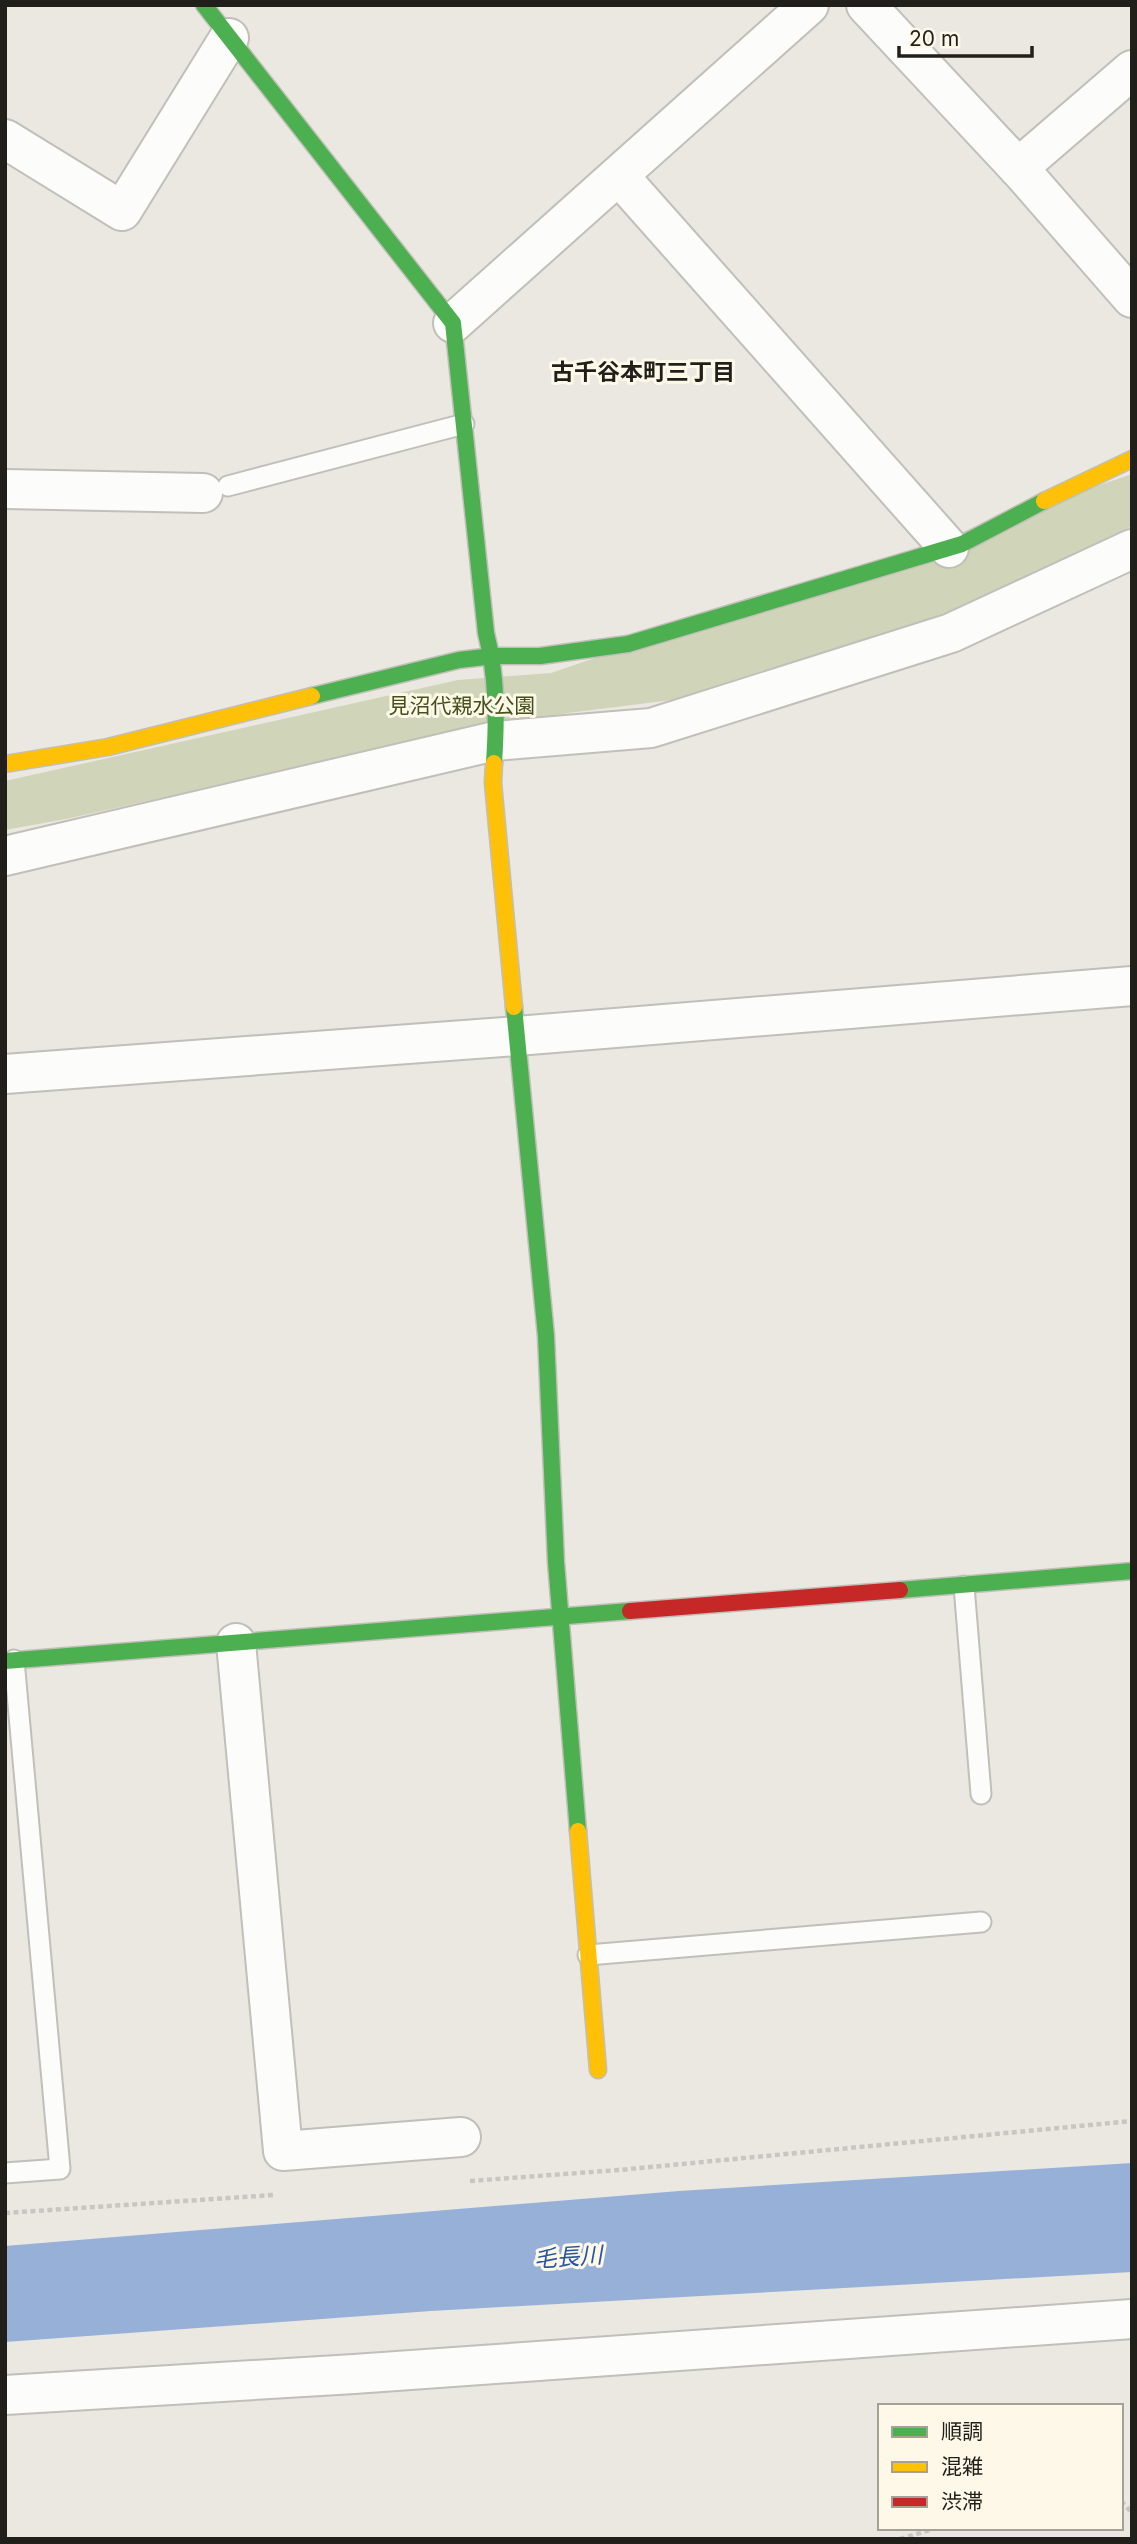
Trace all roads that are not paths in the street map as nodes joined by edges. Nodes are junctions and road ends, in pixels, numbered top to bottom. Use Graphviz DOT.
graph roads {
  1 [pos="204,5"];
  2 [pos="810,5"];
  3 [pos="866,5"];
  4 [pos="229,38"];
  5 [pos="1132,70"];
  6 [pos="5,139"];
  7 [pos="1018,169"];
  8 [pos="619,176"];
  9 [pos="1126,280"];
  10 [pos="453,323"];
  11 [pos="464,424"];
  12 [pos="1132,459"];
  13 [pos="5,489"];
  14 [pos="216,490"];
  15 [pos="949,548"];
  16 [pos="1132,550"];
  17 [pos="493,656"];
  18 [pos="495,741"];
  19 [pos="5,764"];
  20 [pos="5,856"];
  21 [pos="1132,986"];
  22 [pos="517,1036"];
  23 [pos="5,1073"];
  24 [pos="1132,1572"];
  25 [pos="964,1586"];
  26 [pos="561,1617"];
  27 [pos="236,1643"];
  28 [pos="10,1661"];
  29 [pos="981,1794"];
  30 [pos="981,1922"];
  31 [pos="588,1955"];
  32 [pos="598,2070"];
  33 [pos="461,2137"];
  34 [pos="5,2174"];
  35 [pos="1132,2319"];
  36 [pos="5,2395"];
  1 -- 4 [label="street"];
  2 -- 8 [label="street"];
  3 -- 7 [label="street"];
  4 -- 6 [label="street"];
  4 -- 10 [label="street"];
  5 -- 7 [label="street"];
  7 -- 9 [label="street"];
  8 -- 10 [label="street"];
  8 -- 15 [label="street"];
  10 -- 11 [label="street"];
  11 -- 14 [label="lane"];
  11 -- 17 [label="street"];
  12 -- 15 [label="street"];
  13 -- 14 [label="street"];
  15 -- 17 [label="street"];
  16 -- 18 [label="street"];
  17 -- 18 [label="street"];
  17 -- 19 [label="street"];
  18 -- 20 [label="street"];
  18 -- 22 [label="street"];
  21 -- 22 [label="street"];
  22 -- 23 [label="street"];
  22 -- 26 [label="street"];
  24 -- 25 [label="street"];
  25 -- 26 [label="street"];
  25 -- 29 [label="lane"];
  26 -- 27 [label="street"];
  26 -- 31 [label="street"];
  27 -- 28 [label="street"];
  27 -- 33 [label="street"];
  28 -- 34 [label="lane"];
  30 -- 31 [label="lane"];
  31 -- 32 [label="street"];
  35 -- 36 [label="street"];
}
